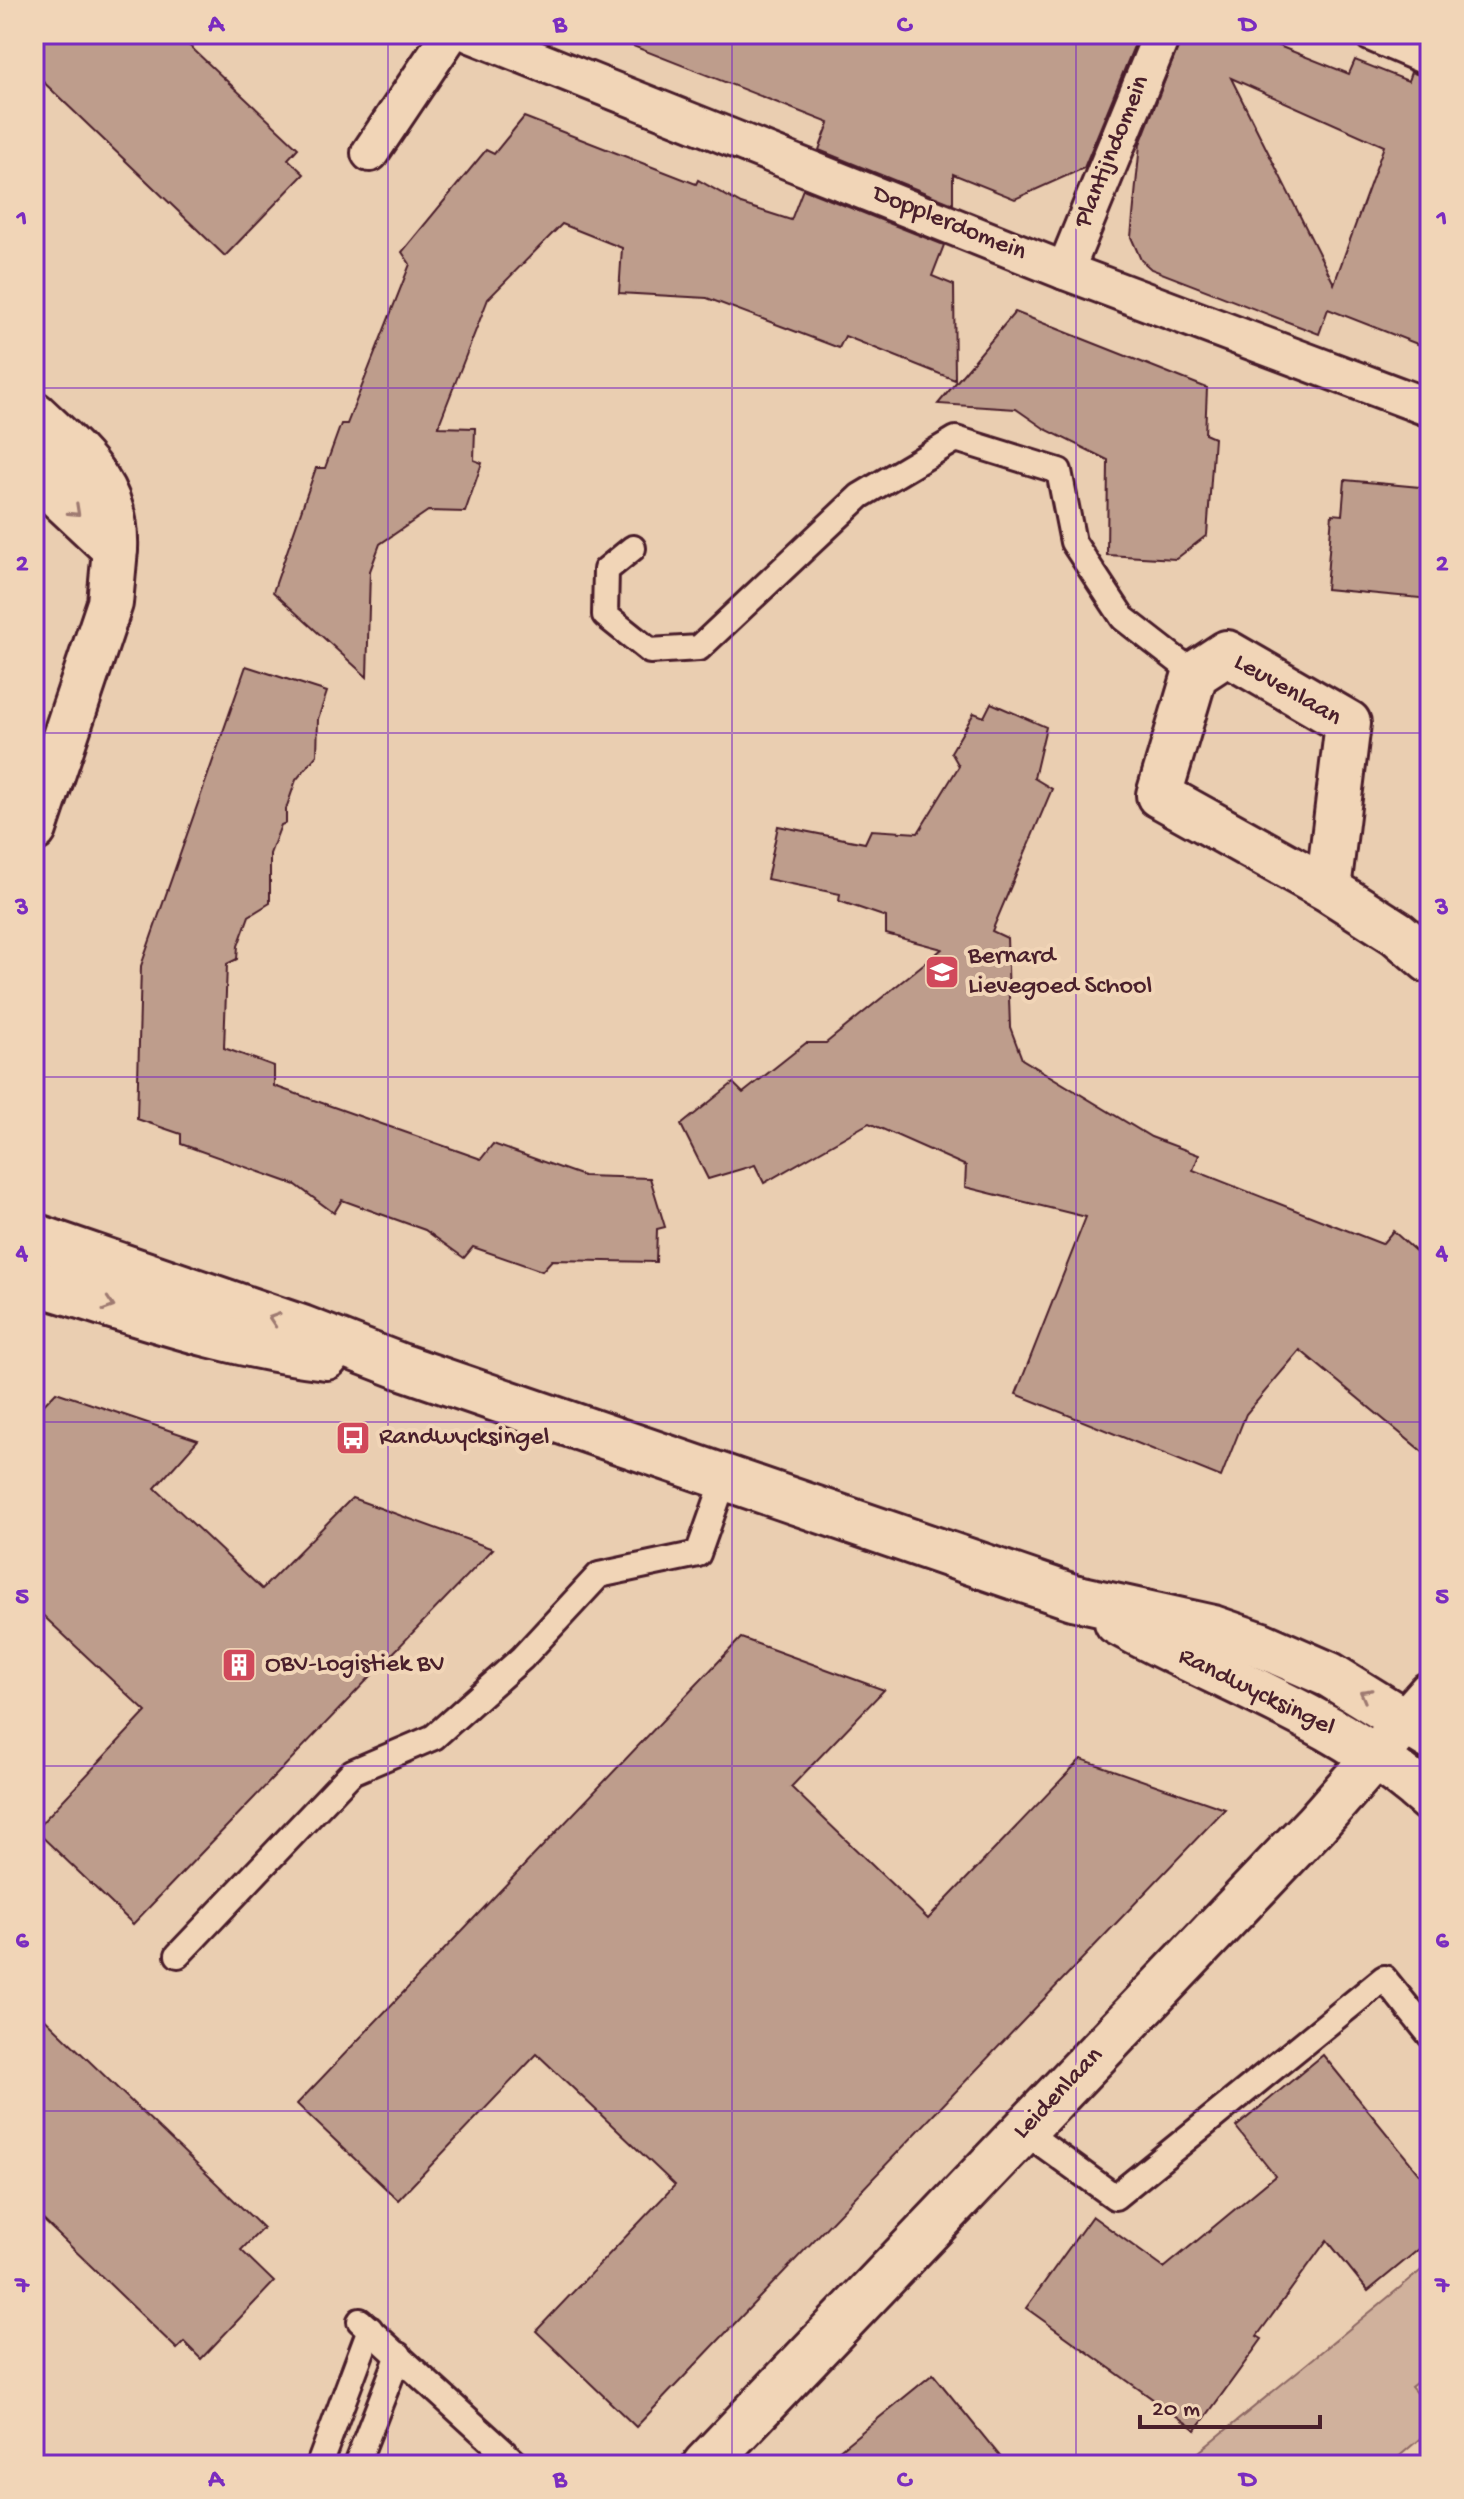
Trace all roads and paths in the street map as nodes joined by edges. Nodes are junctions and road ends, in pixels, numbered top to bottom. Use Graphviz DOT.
graph roads {
  1 [pos="450,34"];
  2 [pos="471,34"];
  3 [pos="1162,34"];
  4 [pos="1369,38"];
  5 [pos="1430,64"];
  6 [pos="370,153"];
  7 [pos="1065,271"];
  8 [pos="1430,408"];
  9 [pos="34,414"];
  10 [pos="34,473"];
  11 [pos="633,548"];
  12 [pos="115,549"];
  13 [pos="1195,674"];
  14 [pos="34,829"];
  15 [pos="1328,889"];
  16 [pos="1430,961"];
  17 [pos="34,1236"];
  18 [pos="34,1282"];
  19 [pos="400,1366"];
  20 [pos="726,1475"];
  21 [pos="1073,1597"];
  22 [pos="1423,1717"];
  23 [pos="1376,1757"];
  24 [pos="1430,1800"];
  25 [pos="178,1955"];
  26 [pos="1430,2035"];
  27 [pos="1024,2131"];
  28 [pos="399,2355"];
  29 [pos="319,2465"];
  30 [pos="356,2465"];
  31 [pos="518,2465"];
  32 [pos="705,2465"];
  1 -- 6 [label="street"];
  2 -- 7 [label="street, Dopplerdomein"];
  3 -- 7 [label="street, Plantijndomein"];
  4 -- 5 [label="lane"];
  7 -- 8 [label="street, Dopplerdomein"];
  9 -- 12 [label="street"];
  10 -- 12 [label="street, one-way"];
  11 -- 13 [label="lane"];
  12 -- 14 [label="street"];
  13 -- 15 [label="street, Leuvenlaan"];
  13 -- 15 [label="street, Leuvenlaan"];
  15 -- 16 [label="street, Leuvenlaan"];
  19 -- 17 [label="street, Randwycksingel, one-way"];
  18 -- 19 [label="street, Randwycksingel, one-way"];
  19 -- 20 [label="street, Randwycksingel"];
  20 -- 21 [label="street, Randwycksingel"];
  20 -- 25 [label="lane"];
  22 -- 21 [label="street, Randwycksingel, one-way"];
  21 -- 23 [label="street, Randwycksingel"];
  22 -- 23 [label="street, Leidenlaan"];
  23 -- 24 [label="street, Randwycksingel"];
  23 -- 27 [label="street, Leidenlaan"];
  26 -- 27 [label="lane"];
  27 -- 32 [label="street, Leidenlaan"];
  28 -- 29 [label="lane"];
  28 -- 30 [label="lane"];
  28 -- 31 [label="lane"];
}
